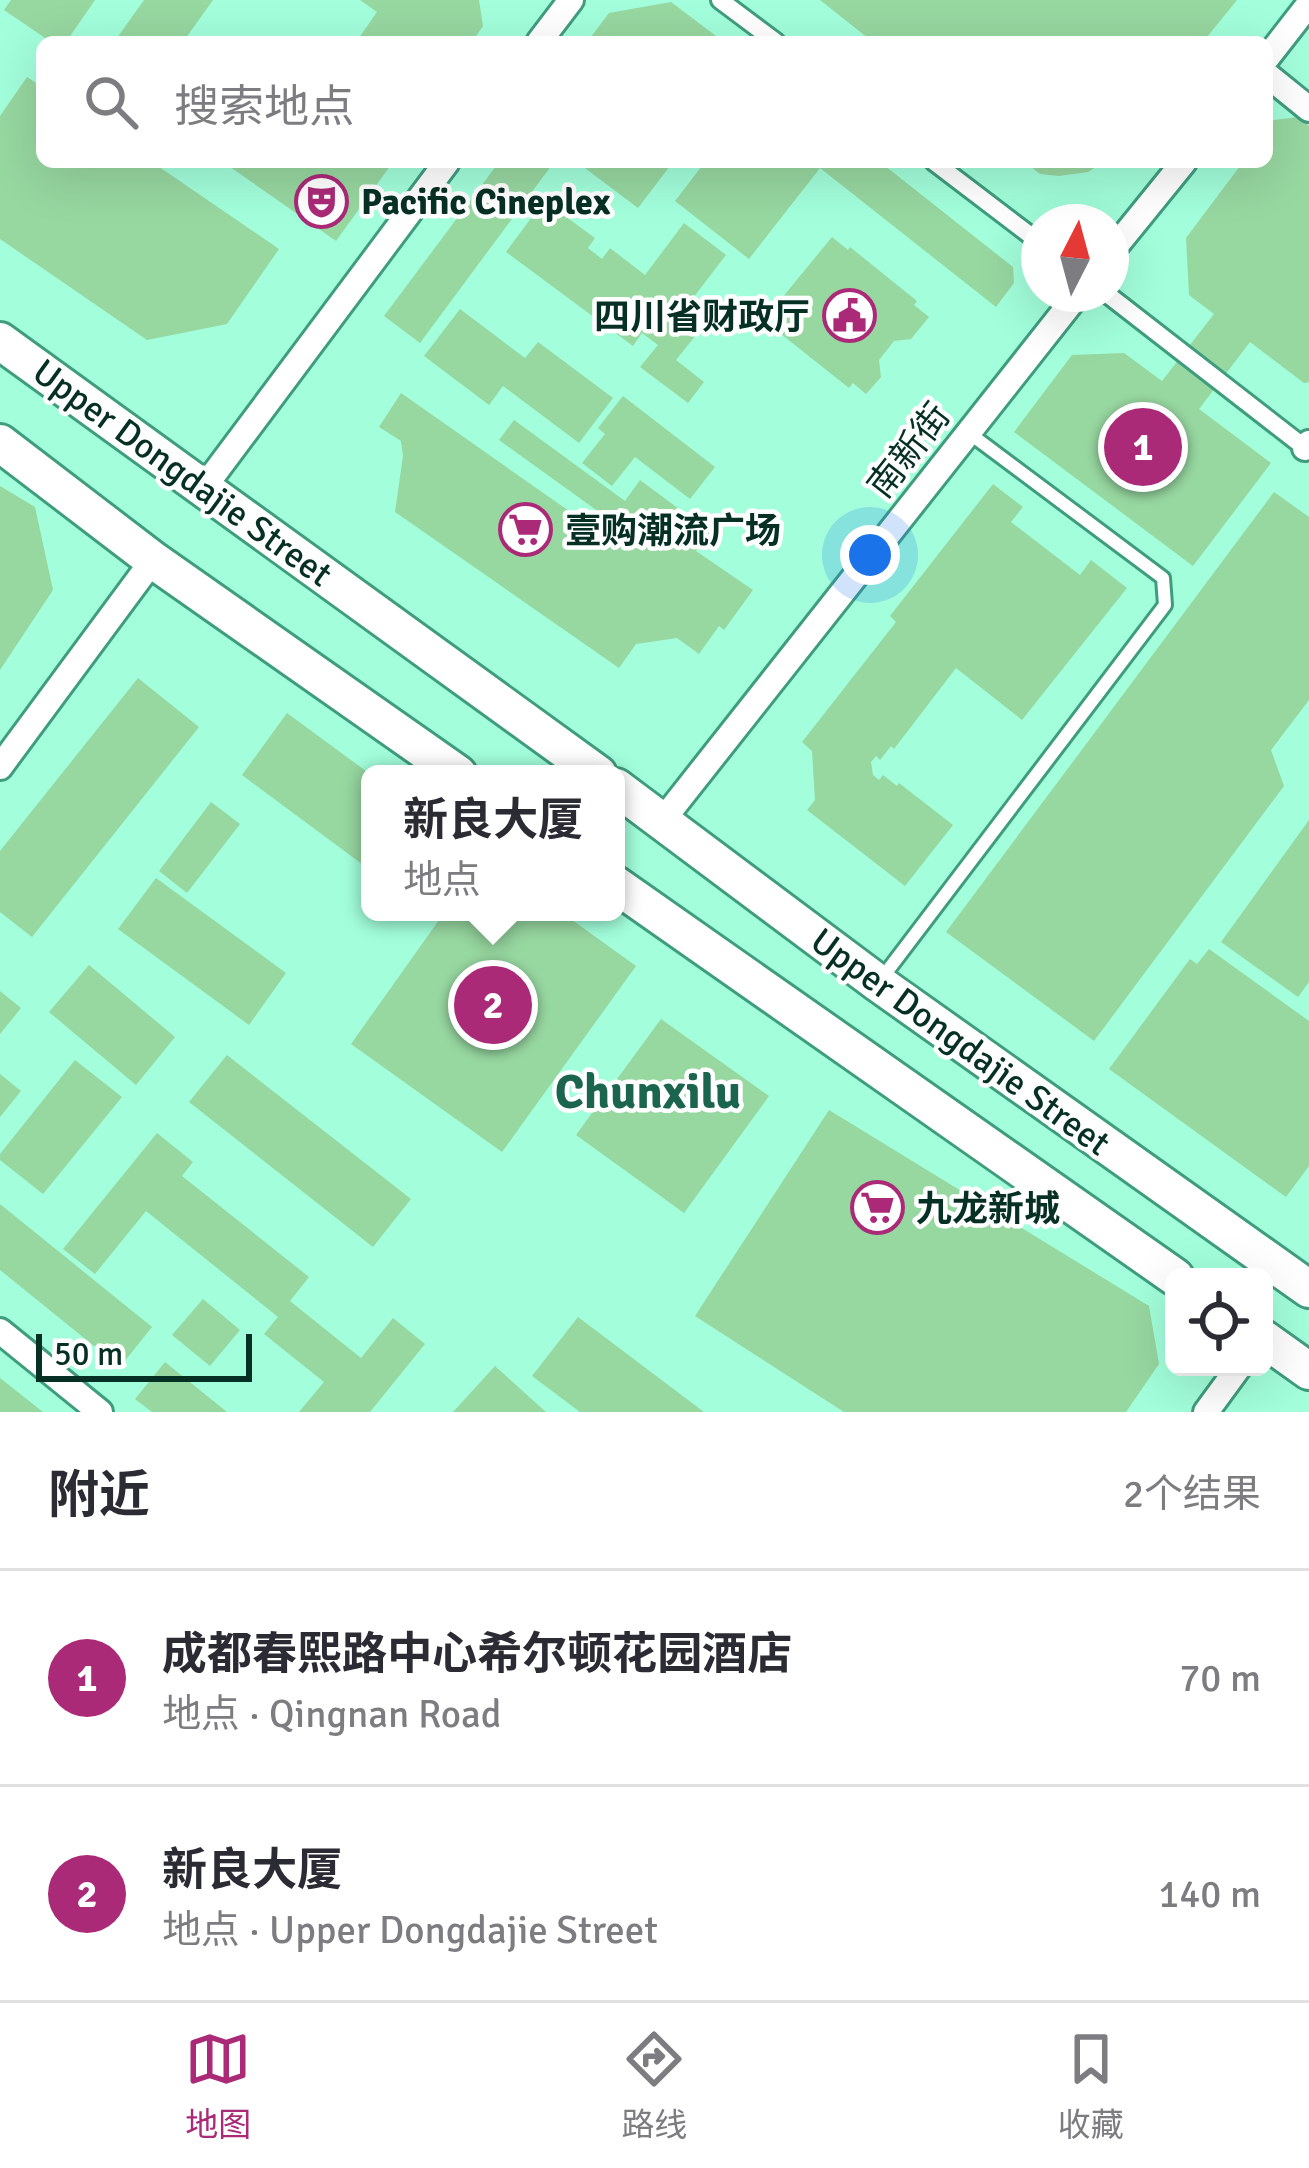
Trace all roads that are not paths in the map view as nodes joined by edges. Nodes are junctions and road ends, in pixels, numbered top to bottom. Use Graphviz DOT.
graph roads {
  1 [pos="571,0"];
  2 [pos="720,0"];
  3 [pos="1309,4"];
  4 [pos="544,36"];
  5 [pos="768,36"];
  6 [pos="1273,50"];
  7 [pos="1273,80"];
  8 [pos="1309,109"];
  9 [pos="444,168"];
  10 [pos="942,168"];
  11 [pos="1179,168"];
  12 [pos="1021,228"];
  13 [pos="1129,230"];
  14 [pos="1129,311"];
  15 [pos="1064,312"];
  16 [pos="0,341"];
  17 [pos="968,432"];
  18 [pos="0,443"];
  19 [pos="1308,447"];
  20 [pos="205,486"];
  21 [pos="153,560"];
  22 [pos="445,765"];
  23 [pos="586,765"];
  24 [pos="0,767"];
  25 [pos="625,793"];
  26 [pos="662,820"];
  27 [pos="625,891"];
  28 [pos="878,983"];
  29 [pos="1165,1270"];
  30 [pos="1309,1289"];
  31 [pos="0,1331"];
  32 [pos="1273,1345"];
  33 [pos="1309,1371"];
  34 [pos="1232,1376"];
  35 [pos="100,1412"];
  36 [pos="1206,1412"];
  1 -- 4 [label="street"];
  2 -- 5 [label="street"];
  3 -- 6 [label="street"];
  7 -- 8 [label="street"];
  9 -- 20 [label="street"];
  10 -- 12 [label="street"];
  11 -- 13 [label="street"];
  14 -- 19 [label="street"];
  15 -- 17 [label="street, 南新街"];
  16 -- 20 [label="main road, Upper Dongdajie Street"];
  17 -- 26 [label="street, 南新街"];
  17 -- 28 [label="lane"];
  18 -- 21 [label="main road"];
  20 -- 23 [label="main road, Upper Dongdajie Street"];
  21 -- 22 [label="main road"];
  21 -- 24 [label="street"];
  25 -- 26 [label="main road, Upper Dongdajie Street"];
  26 -- 28 [label="main road, Upper Dongdajie Street"];
  27 -- 29 [label="main road, Upper Dongdajie Street"];
  28 -- 30 [label="main road, Upper Dongdajie Street"];
  31 -- 35 [label="street"];
  32 -- 33 [label="main road"];
  34 -- 36 [label="street"];
}
